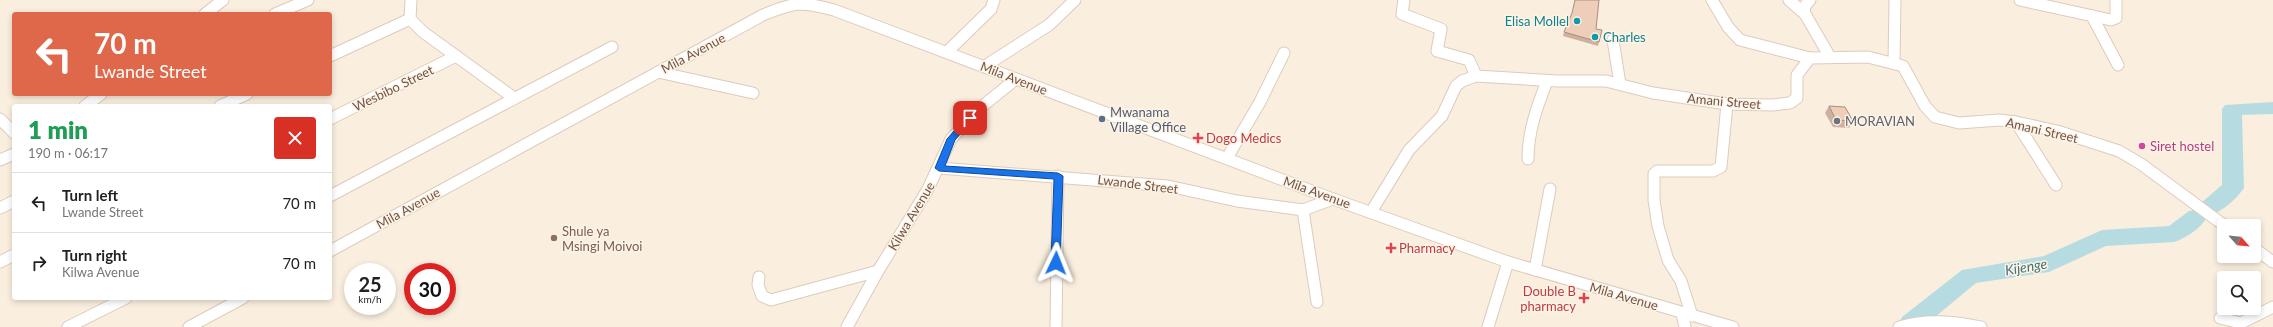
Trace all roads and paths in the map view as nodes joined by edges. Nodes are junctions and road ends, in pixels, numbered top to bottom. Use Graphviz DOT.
graph roads {
  1 [pos="223,0"];
  2 [pos="308,0"];
  3 [pos="411,0"];
  4 [pos="994,0"];
  5 [pos="1075,0"];
  6 [pos="1404,0"];
  7 [pos="1712,0"];
  8 [pos="1789,0"];
  9 [pos="1810,0"];
  10 [pos="1895,0"];
  11 [pos="2020,0"];
  12 [pos="2116,0"];
  13 [pos="790,1"];
  14 [pos="825,3"];
  15 [pos="208,12"];
  16 [pos="280,12"];
  17 [pos="1805,14"];
  18 [pos="2092,16"];
  19 [pos="410,19"];
  20 [pos="1613,40"];
  21 [pos="612,47"];
  22 [pos="947,52"];
  23 [pos="1284,53"];
  24 [pos="332,55"];
  25 [pos="456,56"];
  26 [pos="1830,57"];
  27 [pos="1810,58"];
  28 [pos="1894,62"];
  29 [pos="985,66"];
  30 [pos="2118,66"];
  31 [pos="658,72"];
  32 [pos="1476,76"];
  33 [pos="1016,78"];
  34 [pos="1547,81"];
  35 [pos="1620,84"];
  36 [pos="753,92"];
  37 [pos="98,96"];
  38 [pos="242,96"];
  39 [pos="514,98"];
  40 [pos="88,104"];
  41 [pos="224,104"];
  42 [pos="1727,104"];
  43 [pos="332,118"];
  44 [pos="0,119"];
  45 [pos="2016,122"];
  46 [pos="12,131"];
  47 [pos="12,155"];
  48 [pos="1227,158"];
  49 [pos="1528,159"];
  50 [pos="0,160"];
  51 [pos="939,168"];
  52 [pos="1058,176"];
  53 [pos="2056,185"];
  54 [pos="1550,189"];
  55 [pos="333,193"];
  56 [pos="1333,199"];
  57 [pos="12,202"];
  58 [pos="0,208"];
  59 [pos="1303,210"];
  60 [pos="1371,212"];
  61 [pos="2217,220"];
  62 [pos="332,250"];
  63 [pos="2261,253"];
  64 [pos="12,257"];
  65 [pos="0,262"];
  66 [pos="1508,262"];
  67 [pos="2273,262"];
  68 [pos="1535,270"];
  69 [pos="878,271"];
  70 [pos="759,278"];
  71 [pos="122,300"];
  72 [pos="239,300"];
  73 [pos="1317,302"];
  74 [pos="2273,307"];
  75 [pos="1687,314"];
  76 [pos="2220,318"];
  77 [pos="68,327"];
  78 [pos="189,327"];
  79 [pos="847,327"];
  80 [pos="1056,327"];
  81 [pos="1488,327"];
  82 [pos="1685,327"];
  83 [pos="1733,327"];
  84 [pos="1899,327"];
  85 [pos="1981,327"];
  1 -- 15 [label="street"];
  2 -- 16 [label="street"];
  3 -- 19 [label="street"];
  4 -- 22 [label="street"];
  5 -- 29 [label="street"];
  6 -- 32 [label="street"];
  7 -- 27 [label="street"];
  8 -- 17 [label="street"];
  9 -- 17 [label="street"];
  10 -- 28 [label="street"];
  11 -- 18 [label="street"];
  12 -- 18 [label="street"];
  13 -- 14 [label="street, Mila Avenue"];
  13 -- 31 [label="street, Mila Avenue"];
  14 -- 22 [label="street, Mila Avenue"];
  17 -- 26 [label="street"];
  18 -- 30 [label="street"];
  19 -- 24 [label="street"];
  19 -- 25 [label="street"];
  20 -- 35 [label="street"];
  21 -- 39 [label="street"];
  22 -- 29 [label="street, Mila Avenue"];
  23 -- 48 [label="street"];
  25 -- 39 [label="street"];
  25 -- 43 [label="street, Wesbibo Street"];
  26 -- 27 [label="street"];
  26 -- 28 [label="street"];
  27 -- 42 [label="street, Amani Street"];
  28 -- 45 [label="street, Amani Street"];
  29 -- 33 [label="street, Mila Avenue"];
  31 -- 36 [label="street"];
  31 -- 62 [label="street, Mila Avenue"];
  32 -- 34 [label="street, Amani Street"];
  32 -- 60 [label="street, Amani Street"];
  33 -- 48 [label="street, Mila Avenue"];
  33 -- 51 [label="street, Kilwa Avenue"];
  34 -- 35 [label="street, Amani Street"];
  34 -- 49 [label="street"];
  35 -- 42 [label="street, Amani Street"];
  37 -- 40 [label="street"];
  38 -- 41 [label="street"];
  39 -- 55 [label="street"];
  42 -- 75 [label="street"];
  44 -- 46 [label="street"];
  45 -- 53 [label="street"];
  45 -- 61 [label="street, Amani Street"];
  47 -- 50 [label="street"];
  48 -- 56 [label="street, Mila Avenue"];
  51 -- 52 [label="street, Lwande Street"];
  51 -- 69 [label="street, Kilwa Avenue"];
  52 -- 59 [label="street, Lwande Street"];
  52 -- 80 [label="street"];
  54 -- 68 [label="street"];
  56 -- 59 [label="street, Lwande Street"];
  56 -- 60 [label="street, Mila Avenue"];
  57 -- 58 [label="street"];
  59 -- 73 [label="street"];
  60 -- 66 [label="street, Mila Avenue"];
  63 -- 67 [label="street"];
  64 -- 65 [label="street"];
  66 -- 68 [label="street, Mila Avenue"];
  66 -- 81 [label="street"];
  68 -- 75 [label="street, Mila Avenue"];
  69 -- 70 [label="street"];
  69 -- 79 [label="street, Kilwa Avenue"];
  71 -- 77 [label="street"];
  72 -- 78 [label="street"];
  74 -- 76 [label="street"];
  75 -- 82 [label="street"];
  75 -- 83 [label="street, Mila Avenue"];
  84 -- 85 [label="street"];
}
